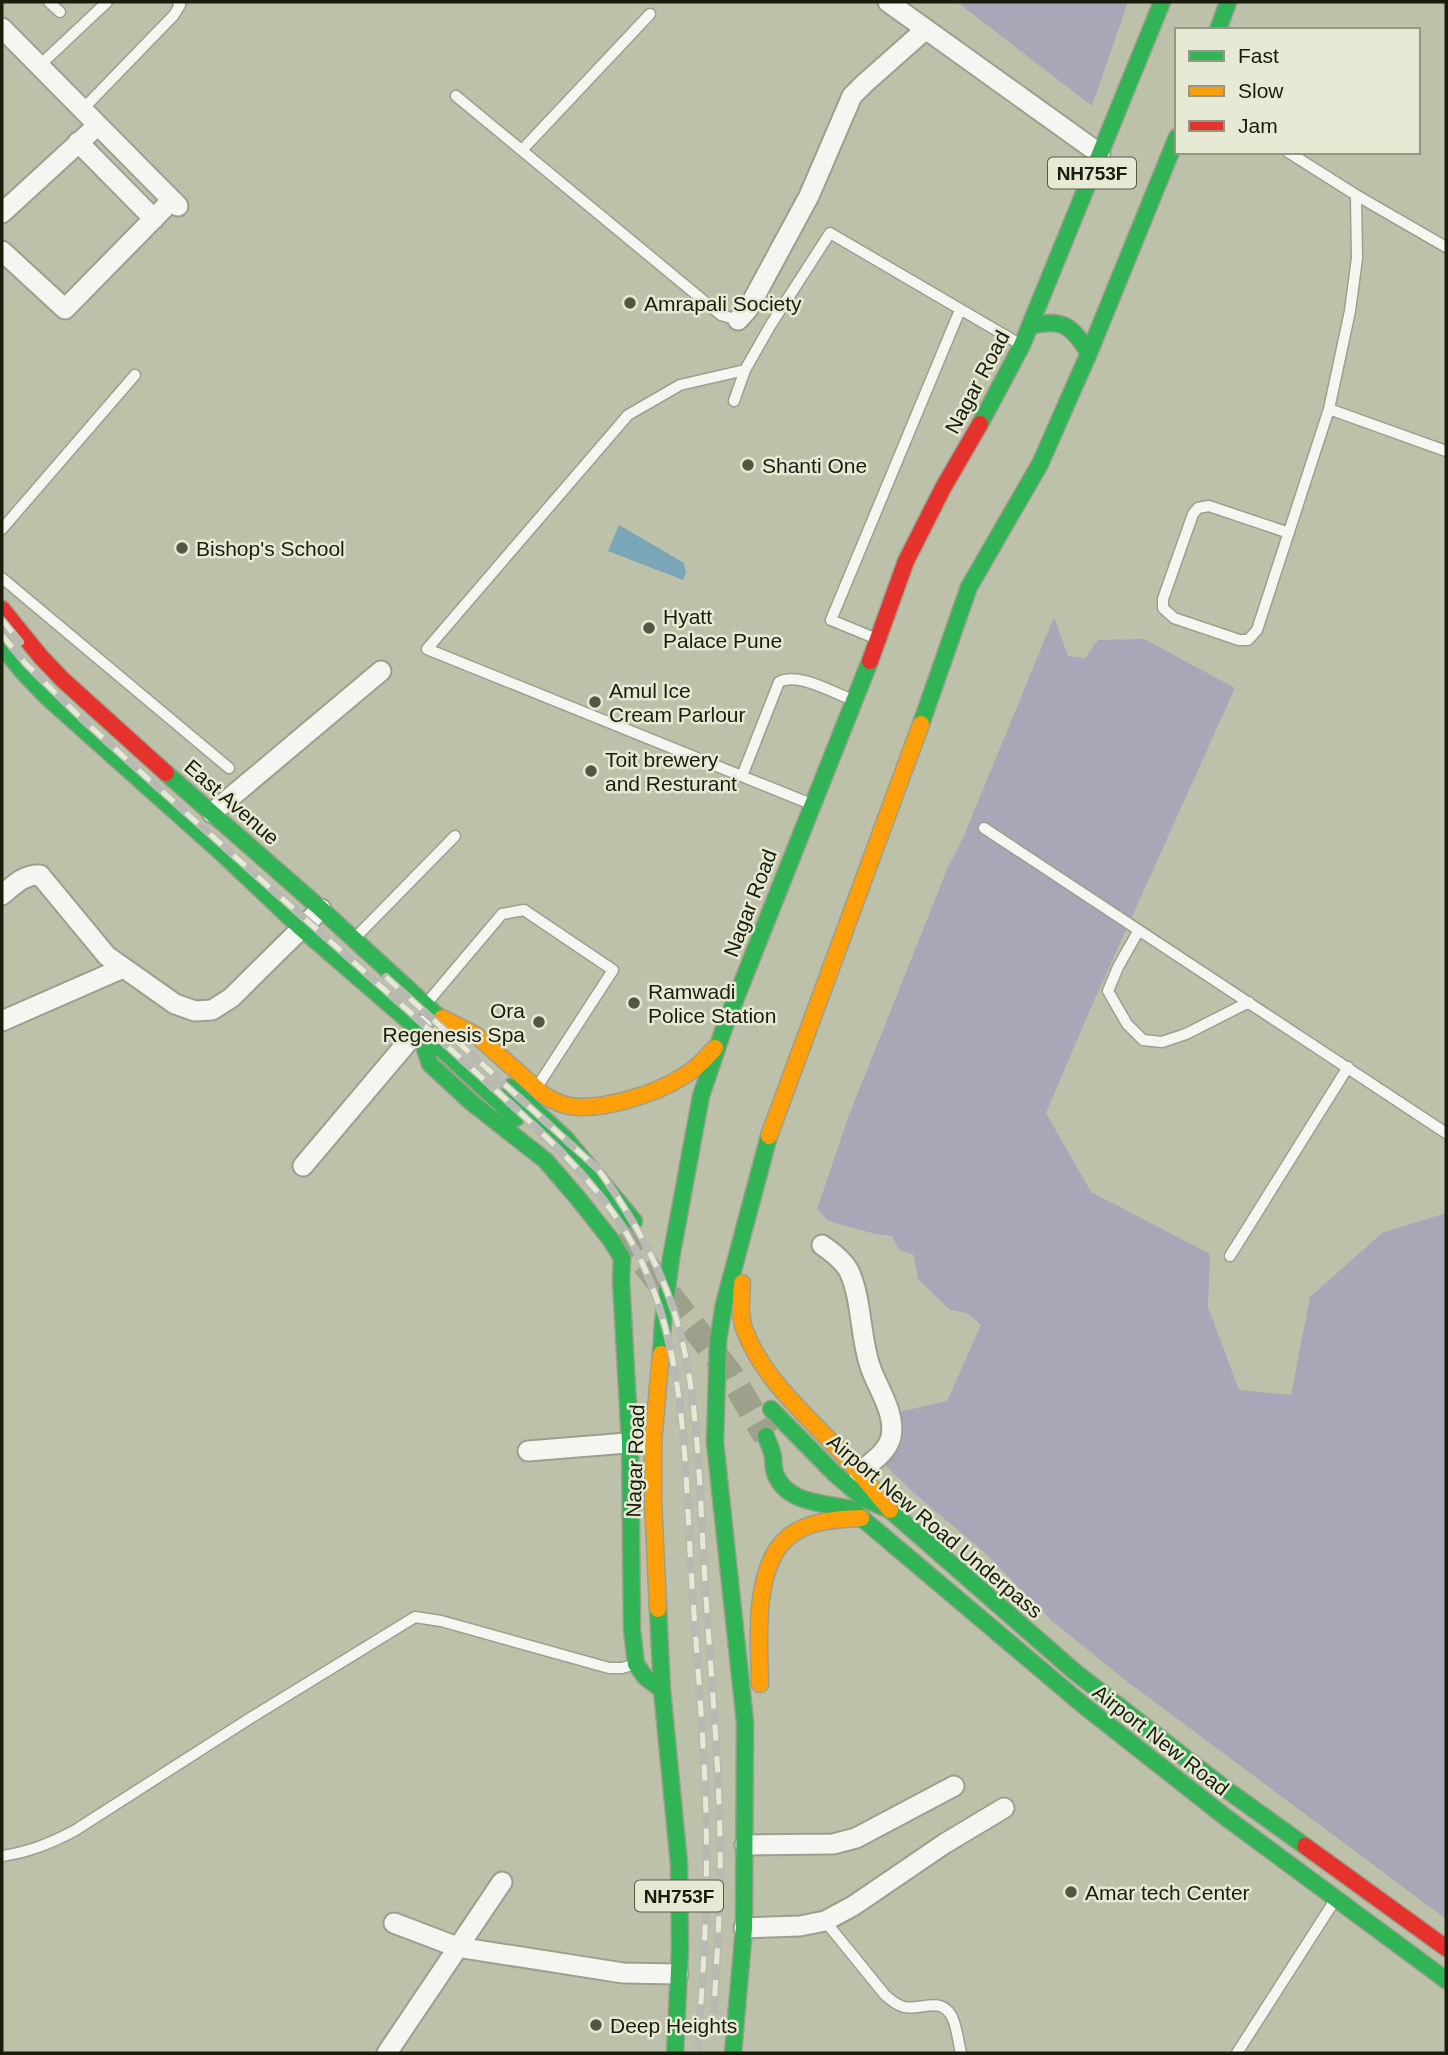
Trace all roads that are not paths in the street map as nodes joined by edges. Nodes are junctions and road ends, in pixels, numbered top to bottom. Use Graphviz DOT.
graph roads {
  1 [pos="49,2"];
  2 [pos="107,2"];
  3 [pos="178,2"];
  4 [pos="888,2"];
  5 [pos="1162,2"];
  6 [pos="1228,2"];
  7 [pos="60,12"];
  8 [pos="650,15"];
  9 [pos="2,28"];
  10 [pos="1219,28"];
  11 [pos="926,29"];
  12 [pos="39,66"];
  13 [pos="456,96"];
  14 [pos="82,110"];
  15 [pos="97,125"];
  16 [pos="78,142"];
  17 [pos="1175,142"];
  18 [pos="522,150"];
  19 [pos="1100,154"];
  20 [pos="1292,154"];
  21 [pos="1356,195"];
  22 [pos="2,213"];
  23 [pos="154,219"];
  24 [pos="1446,247"];
  25 [pos="2,251"];
  26 [pos="1049,279"];
  27 [pos="1061,297"];
  28 [pos="1108,306"];
  29 [pos="1085,309"];
  30 [pos="960,310"];
  31 [pos="738,320"];
  32 [pos="1030,326"];
  33 [pos="1022,345"];
  34 [pos="1089,353"];
  35 [pos="745,370"];
  36 [pos="135,375"];
  37 [pos="734,401"];
  38 [pos="1329,410"];
  39 [pos="1446,451"];
  40 [pos="2,528"];
  41 [pos="1289,533"];
  42 [pos="2,578"];
  43 [pos="33,604"];
  44 [pos="2,609"];
  45 [pos="15,625"];
  46 [pos="2,639"];
  47 [pos="878,640"];
  48 [pos="2,646"];
  49 [pos="381,671"];
  50 [pos="853,700"];
  51 [pos="229,768"];
  52 [pos="742,776"];
  53 [pos="811,805"];
  54 [pos="212,813"];
  55 [pos="984,828"];
  56 [pos="455,836"];
  57 [pos="2,895"];
  58 [pos="321,909"];
  59 [pos="301,928"];
  60 [pos="1139,930"];
  61 [pos="354,939"];
  62 [pos="122,968"];
  63 [pos="1249,1002"];
  64 [pos="434,1012"];
  65 [pos="2,1021"];
  66 [pos="418,1029"];
  67 [pos="719,1044"];
  68 [pos="1348,1067"];
  69 [pos="536,1088"];
  70 [pos="1446,1133"];
  71 [pos="303,1166"];
  72 [pos="634,1221"];
  73 [pos="744,1230"];
  74 [pos="621,1233"];
  75 [pos="822,1245"];
  76 [pos="1230,1256"];
  77 [pos="771,1409"];
  78 [pos="766,1436"];
  79 [pos="653,1441"];
  80 [pos="629,1442"];
  81 [pos="528,1451"];
  82 [pos="859,1473"];
  83 [pos="890,1510"];
  84 [pos="861,1518"];
  85 [pos="636,1664"];
  86 [pos="1075,1672"];
  87 [pos="662,1690"];
  88 [pos="744,1743"];
  89 [pos="954,1786"];
  90 [pos="1004,1808"];
  91 [pos="745,1844"];
  92 [pos="2,1856"];
  93 [pos="502,1882"];
  94 [pos="1336,1899"];
  95 [pos="825,1921"];
  96 [pos="394,1923"];
  97 [pos="744,1928"];
  98 [pos="457,1947"];
  99 [pos="1446,1948"];
  100 [pos="678,1974"];
  101 [pos="1446,1980"];
  102 [pos="387,2053"];
  103 [pos="675,2053"];
  104 [pos="733,2053"];
  105 [pos="961,2053"];
  106 [pos="1237,2053"];
  1 -- 7 [label="lane"];
  2 -- 12 [label="lane"];
  3 -- 14 [label="lane"];
  4 -- 11 [label="street"];
  5 -- 19 [label="main road, Nagar Road / NH753F"];
  6 -- 10 [label="main road"];
  8 -- 18 [label="lane"];
  9 -- 12 [label="street"];
  11 -- 19 [label="street"];
  11 -- 31 [label="street"];
  12 -- 14 [label="street"];
  13 -- 18 [label="lane"];
  14 -- 15 [label="street"];
  15 -- 16 [label="street"];
  15 -- 23 [label="street"];
  16 -- 22 [label="street"];
  16 -- 23 [label="street"];
  17 -- 28 [label="main road, NH753F"];
  18 -- 31 [label="lane"];
  19 -- 26 [label="main road, Nagar Road / NH753F"];
  20 -- 21 [label="lane"];
  21 -- 24 [label="lane"];
  21 -- 38 [label="lane"];
  23 -- 25 [label="street"];
  26 -- 27 [label="main road"];
  26 -- 32 [label="main road, Nagar Road / NH753F"];
  28 -- 29 [label="main road"];
  28 -- 34 [label="main road, NH753F"];
  30 -- 33 [label="lane"];
  30 -- 35 [label="lane"];
  30 -- 47 [label="lane"];
  32 -- 33 [label="main road, Nagar Road / NH753F"];
  32 -- 34 [label="main road"];
  33 -- 47 [label="main road, Nagar Road / NH753F"];
  34 -- 73 [label="main road, NH753F"];
  35 -- 37 [label="lane"];
  35 -- 52 [label="lane"];
  36 -- 40 [label="lane"];
  38 -- 39 [label="lane"];
  38 -- 41 [label="lane"];
  41 -- 41 [label="lane"];
  42 -- 43 [label="lane"];
  43 -- 45 [label="lane"];
  43 -- 51 [label="lane"];
  44 -- 45 [label="main road, East Avenue"];
  45 -- 46 [label="main road"];
  45 -- 54 [label="main road, East Avenue"];
  47 -- 50 [label="main road, Nagar Road / NH753F"];
  48 -- 59 [label="main road"];
  49 -- 54 [label="street"];
  50 -- 52 [label="lane"];
  50 -- 53 [label="main road, Nagar Road / NH753F"];
  52 -- 53 [label="lane"];
  53 -- 67 [label="main road, Nagar Road / NH753F"];
  54 -- 58 [label="main road, East Avenue"];
  55 -- 60 [label="lane"];
  56 -- 61 [label="lane"];
  57 -- 62 [label="street"];
  58 -- 59 [label="street"];
  58 -- 61 [label="main road, East Avenue"];
  59 -- 62 [label="street"];
  59 -- 66 [label="main road"];
  60 -- 63 [label="lane"];
  60 -- 63 [label="lane"];
  61 -- 64 [label="main road, East Avenue"];
  62 -- 65 [label="street"];
  63 -- 68 [label="lane"];
  64 -- 66 [label="street"];
  64 -- 69 [label="main road"];
  64 -- 69 [label="lane"];
  64 -- 72 [label="main road"];
  66 -- 71 [label="street"];
  66 -- 74 [label="main road"];
  66 -- 80 [label="main road"];
  67 -- 69 [label="main road"];
  67 -- 79 [label="main road, Nagar Road / NH753F"];
  68 -- 70 [label="lane"];
  68 -- 76 [label="lane"];
  73 -- 82 [label="main road"];
  73 -- 88 [label="main road, NH753F"];
  75 -- 82 [label="street"];
  77 -- 83 [label="main road, Airport New Road Underpass"];
  78 -- 84 [label="main road, Airport New Road Underpass"];
  79 -- 80 [label="street"];
  79 -- 87 [label="main road, Nagar Road / NH753F"];
  80 -- 81 [label="street"];
  80 -- 85 [label="main road"];
  82 -- 83 [label="main road"];
  83 -- 86 [label="main road, Airport New Road Underpass"];
  84 -- 88 [label="main road"];
  84 -- 94 [label="main road, Airport New Road"];
  85 -- 87 [label="main road"];
  85 -- 92 [label="lane"];
  86 -- 99 [label="main road, Airport New Road"];
  87 -- 100 [label="main road, Nagar Road / NH753F"];
  88 -- 91 [label="main road, NH753F"];
  89 -- 91 [label="street"];
  90 -- 95 [label="street"];
  91 -- 97 [label="main road, NH753F"];
  93 -- 98 [label="street"];
  94 -- 101 [label="main road, Airport New Road"];
  94 -- 106 [label="lane"];
  95 -- 97 [label="street"];
  95 -- 105 [label="lane"];
  96 -- 98 [label="street"];
  97 -- 104 [label="main road, NH753F"];
  98 -- 100 [label="street"];
  98 -- 102 [label="street"];
  100 -- 103 [label="main road, Nagar Road / NH753F"];
}
